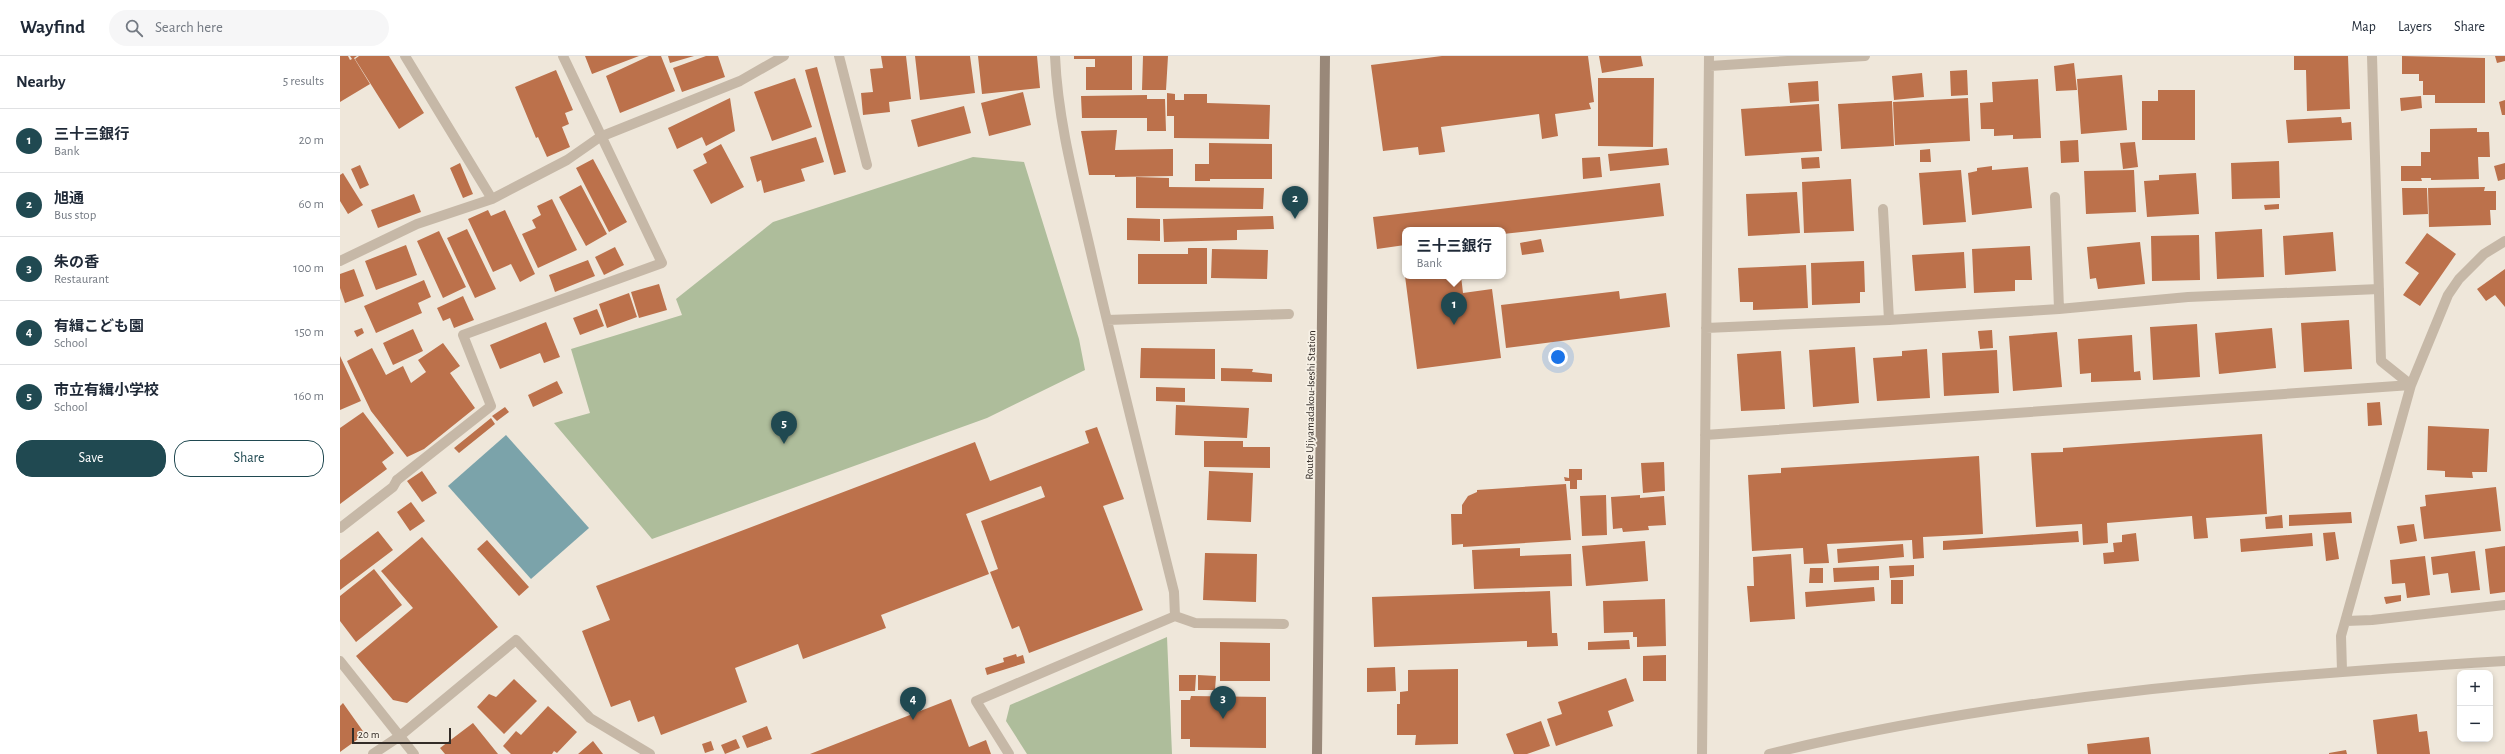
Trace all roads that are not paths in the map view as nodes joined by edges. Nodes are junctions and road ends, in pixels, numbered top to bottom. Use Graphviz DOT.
graph roads {
  1 [pos="405,56"];
  2 [pos="563,56"];
  3 [pos="784,56"];
  4 [pos="839,56"];
  5 [pos="1056,56"];
  6 [pos="1325,56"];
  7 [pos="1865,56"];
  8 [pos="2372,56"];
  9 [pos="1710,61"];
  10 [pos="600,137"];
  11 [pos="867,165"];
  12 [pos="2054,197"];
  13 [pos="492,199"];
  14 [pos="1883,209"];
  15 [pos="2505,241"];
  16 [pos="340,261"];
  17 [pos="2379,290"];
  18 [pos="2059,309"];
  19 [pos="1289,314"];
  20 [pos="1106,320"];
  21 [pos="1889,320"];
  22 [pos="1706,328"];
  23 [pos="2411,386"];
  24 [pos="1705,435"];
  25 [pos="340,528"];
  26 [pos="2505,604"];
  27 [pos="1175,616"];
  28 [pos="2346,621"];
  29 [pos="1284,624"];
  30 [pos="340,661"];
  31 [pos="2505,661"];
  32 [pos="2342,671"];
  33 [pos="400,736"];
  34 [pos="373,754"];
  35 [pos="414,754"];
  36 [pos="650,754"];
  37 [pos="1009,754"];
  38 [pos="1316,754"];
  39 [pos="1702,754"];
  40 [pos="1769,754"];
  1 -- 13 [label="street"];
  2 -- 10 [label="street"];
  3 -- 10 [label="street"];
  4 -- 11 [label="street"];
  5 -- 20 [label="street"];
  6 -- 38 [label="main road, Route Ujiyamadakou-Iseshi Station"];
  7 -- 9 [label="street"];
  8 -- 17 [label="street"];
  9 -- 22 [label="street"];
  10 -- 13 [label="street"];
  10 -- 25 [label="street"];
  12 -- 18 [label="street"];
  13 -- 16 [label="street"];
  14 -- 21 [label="street"];
  15 -- 23 [label="street"];
  17 -- 18 [label="street"];
  17 -- 23 [label="street"];
  18 -- 21 [label="street"];
  19 -- 20 [label="street"];
  20 -- 27 [label="street"];
  21 -- 22 [label="street"];
  22 -- 24 [label="street"];
  23 -- 24 [label="street"];
  23 -- 28 [label="street"];
  24 -- 39 [label="street"];
  26 -- 28 [label="street"];
  27 -- 29 [label="street"];
  27 -- 37 [label="street"];
  28 -- 32 [label="street"];
  30 -- 33 [label="street"];
  31 -- 32 [label="street"];
  32 -- 40 [label="street"];
  33 -- 34 [label="street"];
  33 -- 35 [label="street"];
  33 -- 36 [label="street"];
}
